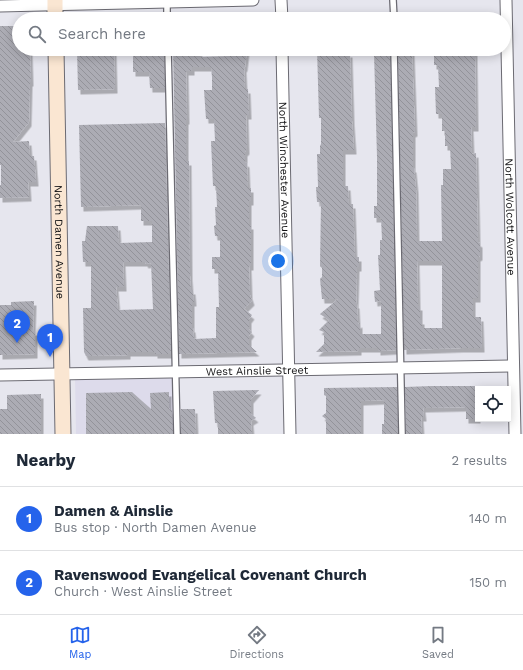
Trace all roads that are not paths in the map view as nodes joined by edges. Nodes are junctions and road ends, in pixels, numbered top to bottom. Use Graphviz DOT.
graph roads {
  1 [pos="253,0"];
  2 [pos="281,0"];
  3 [pos="393,0"];
  4 [pos="506,0"];
  5 [pos="167,1"];
  6 [pos="0,6"];
  7 [pos="55,8"];
  8 [pos="167,12"];
  9 [pos="282,12"];
  10 [pos="394,12"];
  11 [pos="506,12"];
  12 [pos="56,56"];
  13 [pos="168,56"];
  14 [pos="282,56"];
  15 [pos="394,56"];
  16 [pos="508,56"];
  17 [pos="516,366"];
  18 [pos="401,368"];
  19 [pos="289,370"];
  20 [pos="176,372"];
  21 [pos="62,374"];
  22 [pos="0,375"];
  23 [pos="64,434"];
  24 [pos="177,434"];
  25 [pos="290,434"];
  26 [pos="402,434"];
  27 [pos="515,434"];
  1 -- 5 [label="street"];
  2 -- 9 [label="street"];
  3 -- 10 [label="lane"];
  4 -- 11 [label="street, North Wolcott Avenue"];
  5 -- 7 [label="street"];
  5 -- 8 [label="lane"];
  6 -- 7 [label="street"];
  12 -- 21 [label="main road, North Damen Avenue"];
  13 -- 20 [label="lane"];
  14 -- 19 [label="street, North Winchester Avenue"];
  15 -- 18 [label="lane"];
  16 -- 17 [label="street, North Wolcott Avenue"];
  17 -- 18 [label="street, West Ainslie Street"];
  17 -- 27 [label="street, North Wolcott Avenue"];
  18 -- 19 [label="street, West Ainslie Street"];
  18 -- 26 [label="lane"];
  19 -- 20 [label="street, West Ainslie Street"];
  19 -- 25 [label="street, North Winchester Avenue"];
  20 -- 21 [label="street, West Ainslie Street"];
  20 -- 24 [label="lane"];
  21 -- 22 [label="street, West Ainslie Street"];
  21 -- 23 [label="main road, North Damen Avenue"];
}
